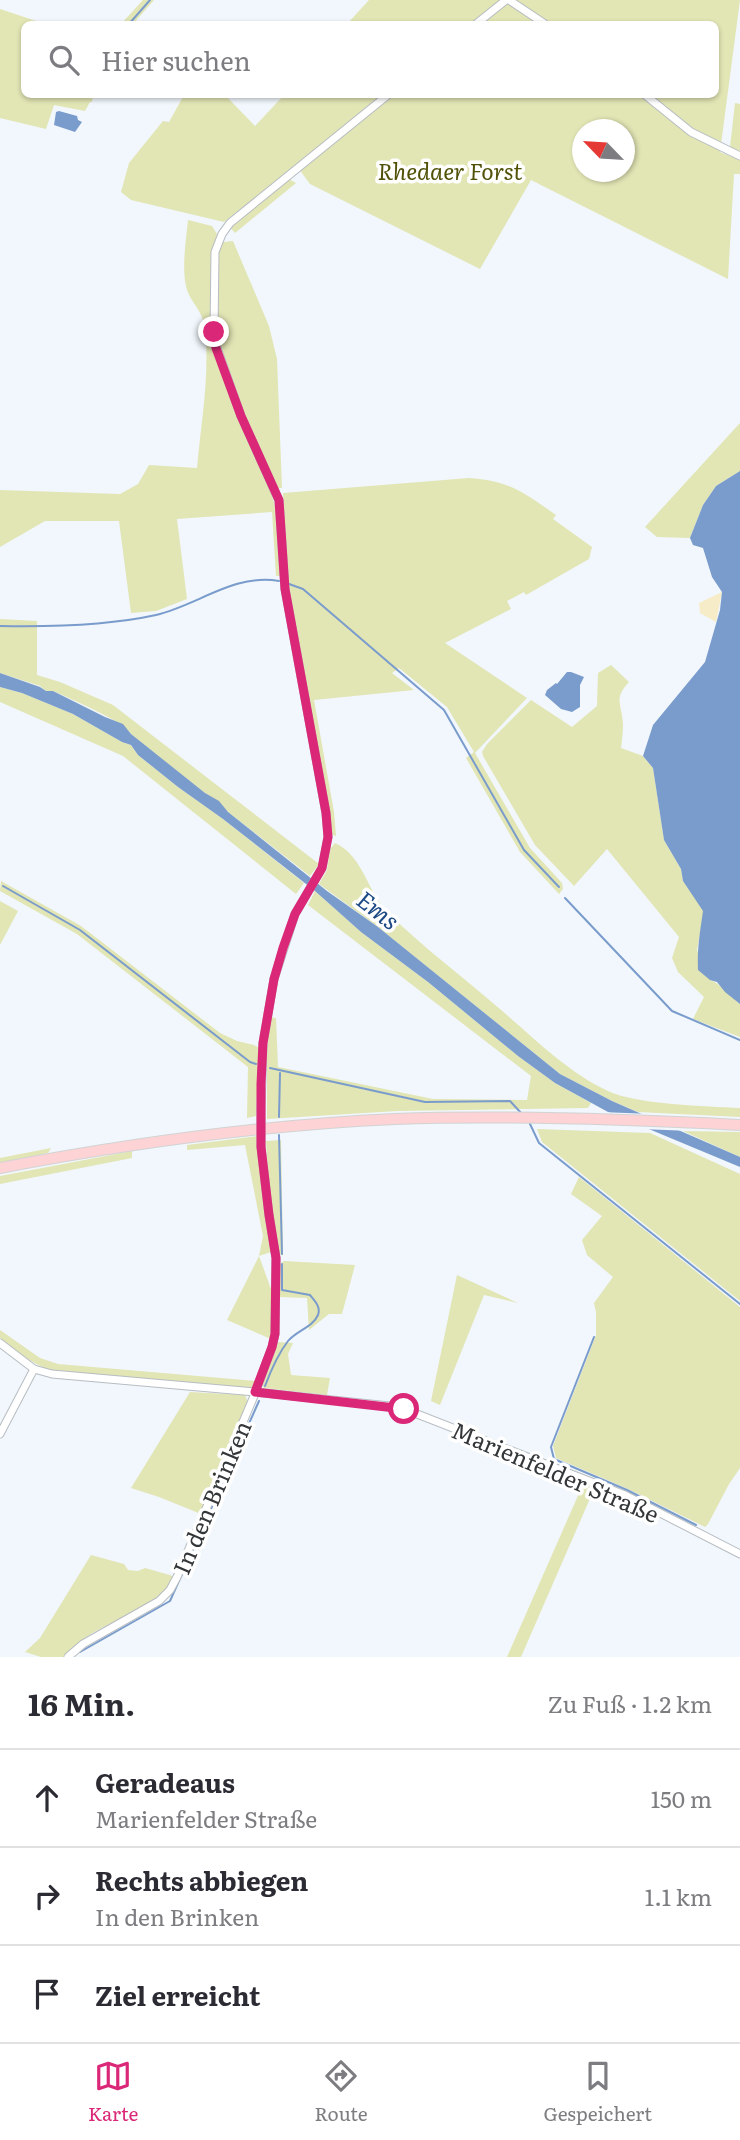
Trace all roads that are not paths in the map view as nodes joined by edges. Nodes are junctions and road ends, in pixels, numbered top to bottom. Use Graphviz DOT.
graph roads {
  1 [pos="507,0"];
  2 [pos="480,21"];
  3 [pos="540,21"];
  4 [pos="384,98"];
  5 [pos="649,98"];
  6 [pos="740,156"];
  7 [pos="740,1125"];
  8 [pos="0,1168"];
  9 [pos="0,1343"];
  10 [pos="34,1368"];
  11 [pos="255,1392"];
  12 [pos="0,1434"];
  13 [pos="740,1554"];
  14 [pos="68,1657"];
  1 -- 2 [label="street"];
  1 -- 3 [label="street"];
  4 -- 11 [label="street, In den Brinken, bridge"];
  5 -- 6 [label="street"];
  7 -- 8 [label="main road"];
  9 -- 10 [label="street, Marienfelder Straße"];
  10 -- 11 [label="street, Marienfelder Straße"];
  10 -- 12 [label="street"];
  11 -- 13 [label="street, Marienfelder Straße"];
  11 -- 14 [label="street, In den Brinken"];
}
